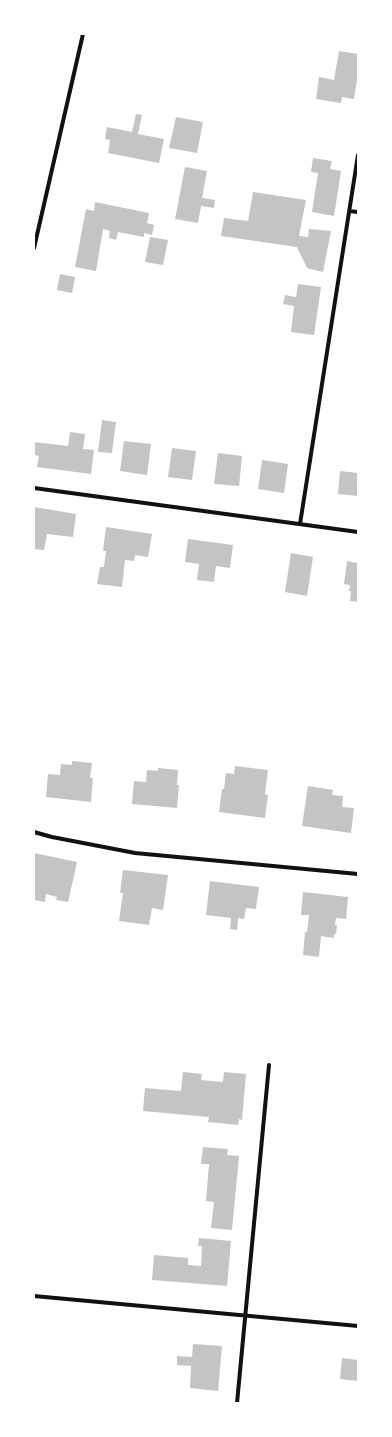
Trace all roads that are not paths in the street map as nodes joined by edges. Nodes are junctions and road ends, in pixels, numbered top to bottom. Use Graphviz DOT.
graph roads {
  1 [pos="83,34"];
  2 [pos="358,155"];
  3 [pos="349,211"];
  4 [pos="358,212"];
  5 [pos="34,248"];
  6 [pos="34,488"];
  7 [pos="300,524"];
  8 [pos="358,532"];
  9 [pos="34,832"];
  10 [pos="358,874"];
  11 [pos="269,1065"];
  12 [pos="34,1296"];
  13 [pos="245,1316"];
  14 [pos="358,1326"];
  15 [pos="237,1403"];
  1 -- 5 [label="street"];
  2 -- 3 [label="street"];
  3 -- 4 [label="street"];
  3 -- 7 [label="street"];
  6 -- 7 [label="street"];
  7 -- 8 [label="street"];
  9 -- 10 [label="street"];
  11 -- 13 [label="street"];
  12 -- 13 [label="street"];
  13 -- 14 [label="street"];
  13 -- 15 [label="street"];
}
